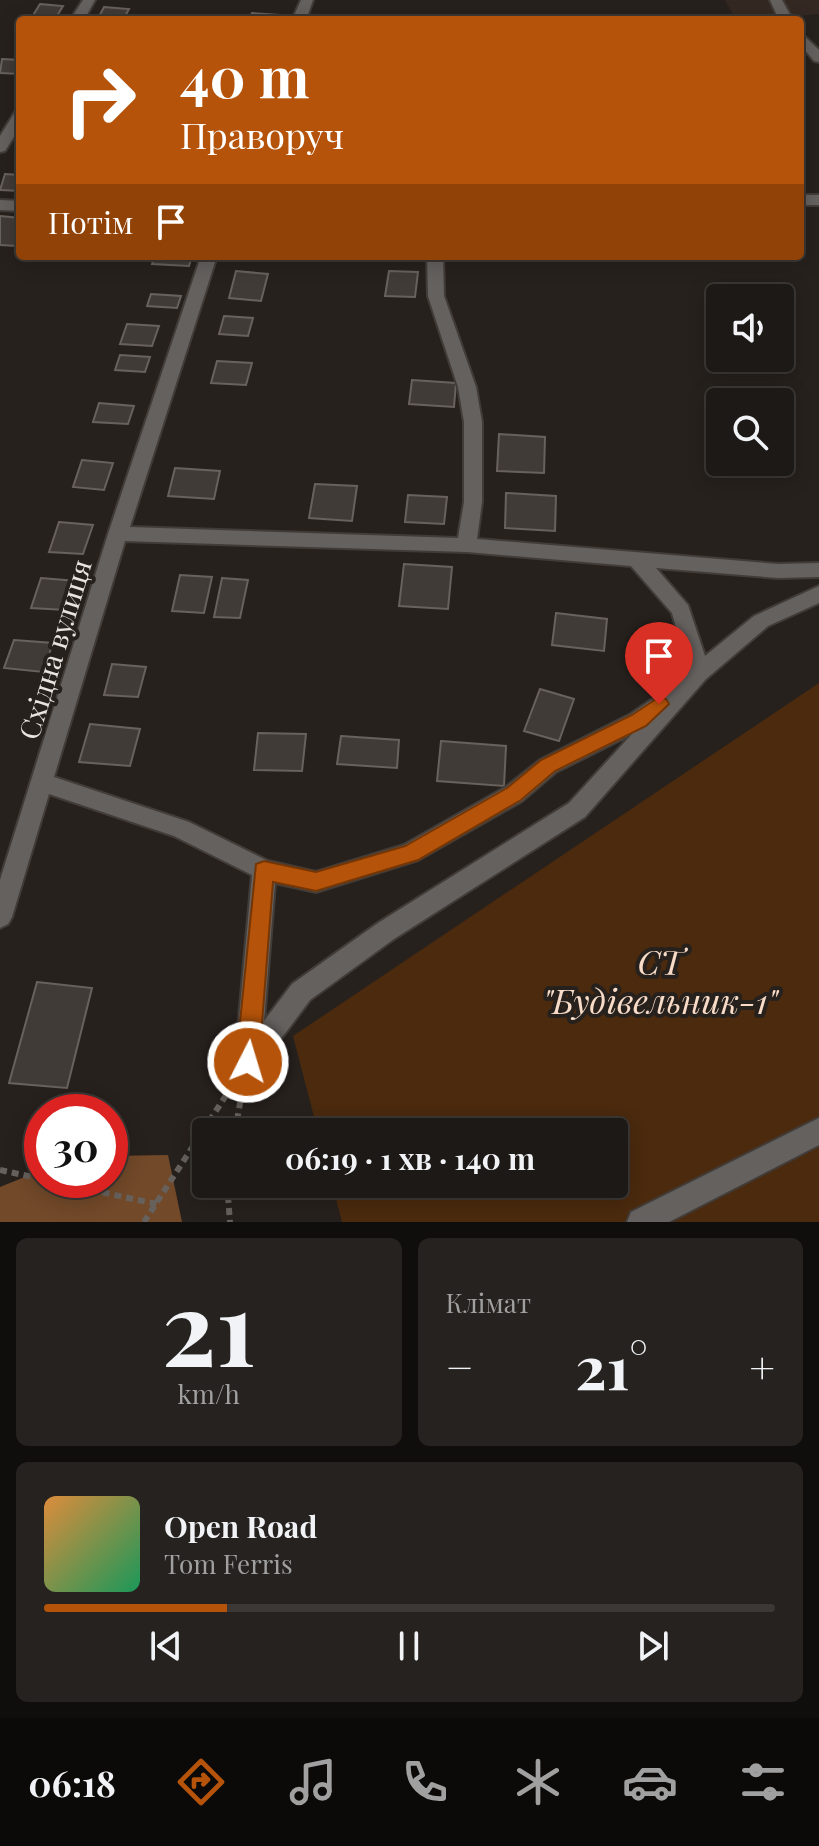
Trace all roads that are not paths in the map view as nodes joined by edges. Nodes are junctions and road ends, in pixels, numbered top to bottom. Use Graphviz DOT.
graph roads {
  1 [pos="804,41"];
  2 [pos="819,58"];
  3 [pos="16,122"];
  4 [pos="0,148"];
  5 [pos="208,260"];
  6 [pos="435,260"];
  7 [pos="118,534"];
  8 [pos="467,545"];
  9 [pos="635,557"];
  10 [pos="819,570"];
  11 [pos="819,594"];
  12 [pos="699,673"];
  13 [pos="43,783"];
  14 [pos="264,870"];
  15 [pos="0,916"];
  16 [pos="819,1131"];
  17 [pos="641,1222"];
  1 -- 2 [label="street"];
  3 -- 4 [label="street"];
  5 -- 7 [label="street, Східна вулиця"];
  6 -- 8 [label="street"];
  7 -- 8 [label="street, Східна вулиця"];
  7 -- 13 [label="street, Східна вулиця"];
  8 -- 9 [label="street, Східна вулиця"];
  9 -- 10 [label="street, Східна вулиця"];
  9 -- 12 [label="street"];
  11 -- 12 [label="street"];
  12 -- 14 [label="street"];
  12 -- 14 [label="street"];
  13 -- 14 [label="street"];
  13 -- 15 [label="street, Східна вулиця"];
  16 -- 17 [label="street"];
}
